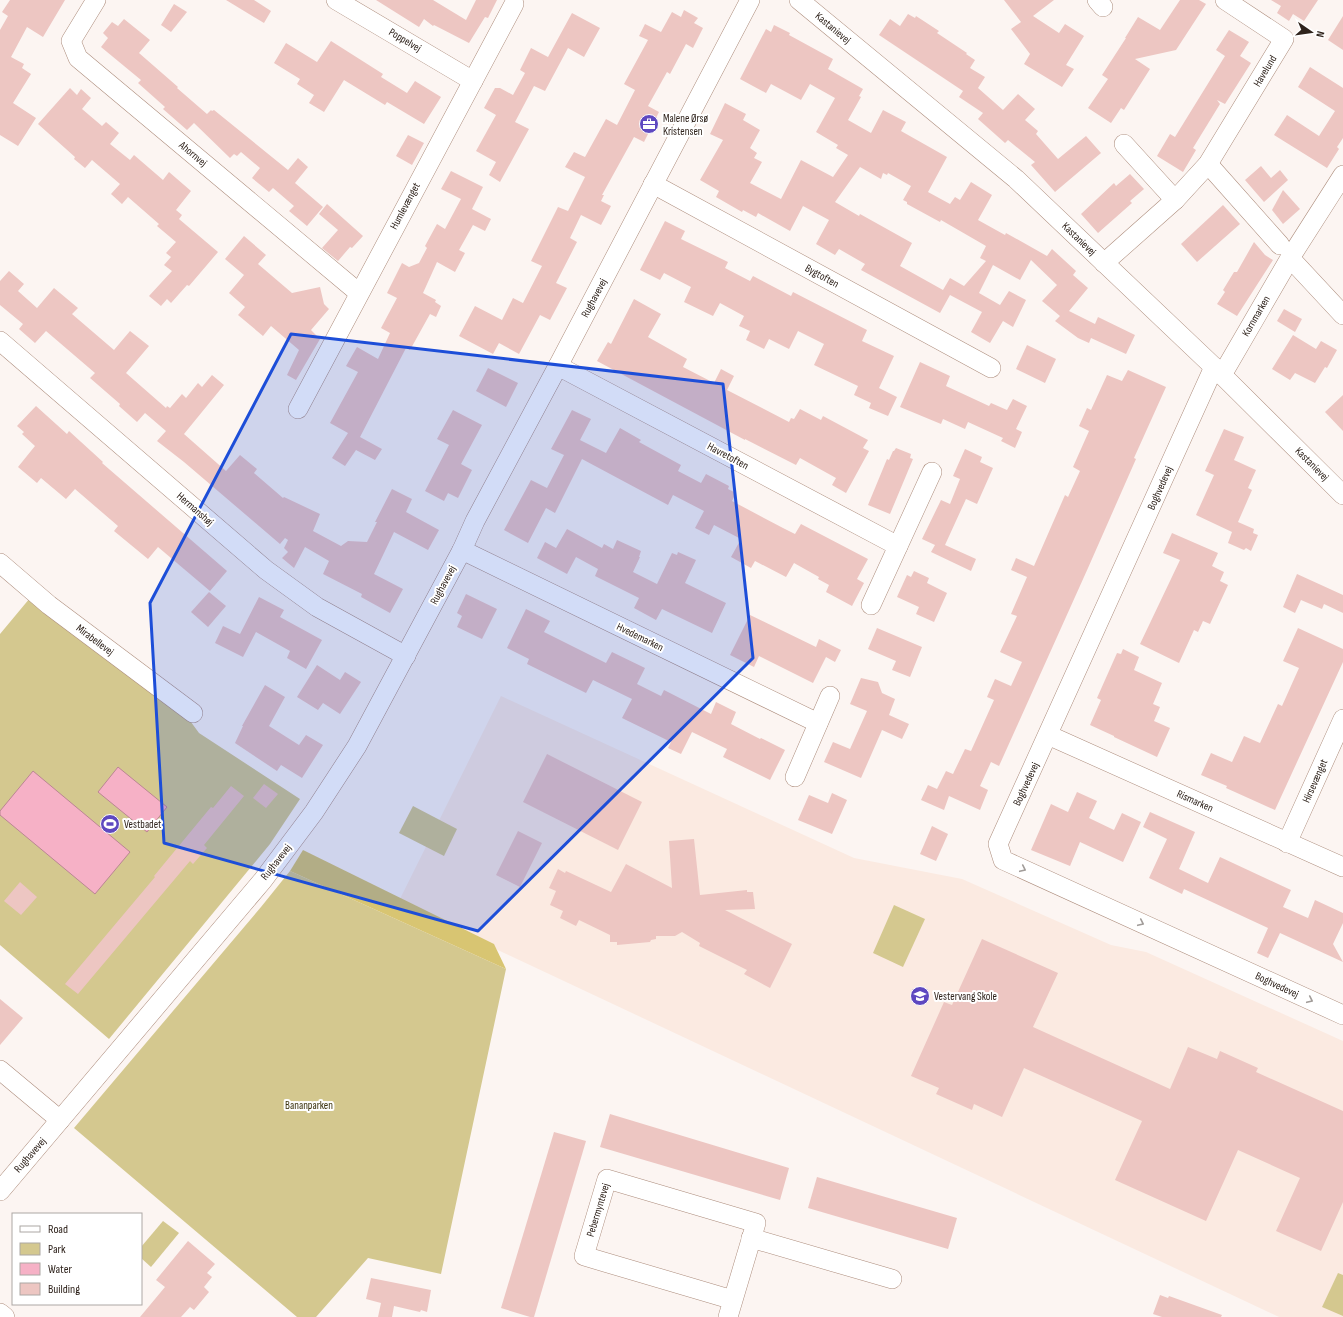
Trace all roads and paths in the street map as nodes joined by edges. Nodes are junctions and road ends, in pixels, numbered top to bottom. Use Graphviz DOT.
graph roads {
  1 [pos="96,0"];
  2 [pos="336,0"];
  3 [pos="750,0"];
  4 [pos="800,0"];
  5 [pos="1225,0"];
  6 [pos="514,4"];
  7 [pos="473,80"];
  8 [pos="1124,144"];
  9 [pos="1208,164"];
  10 [pos="1343,175"];
  11 [pos="653,184"];
  12 [pos="1175,200"];
  13 [pos="1285,251"];
  14 [pos="1104,263"];
  15 [pos="359,293"];
  16 [pos="1343,315"];
  17 [pos="0,341"];
  18 [pos="558,366"];
  19 [pos="992,368"];
  20 [pos="1218,371"];
  21 [pos="298,409"];
  22 [pos="932,472"];
  23 [pos="1343,495"];
  24 [pos="898,546"];
  25 [pos="462,550"];
  26 [pos="0,563"];
  27 [pos="871,605"];
  28 [pos="406,656"];
  29 [pos="830,696"];
  30 [pos="193,713"];
  31 [pos="1343,719"];
  32 [pos="818,723"];
  33 [pos="1048,735"];
  34 [pos="795,777"];
  35 [pos="1288,843"];
  36 [pos="1343,867"];
  37 [pos="1343,1015"];
  38 [pos="0,1070"];
  39 [pos="60,1120"];
  40 [pos="0,1191"];
  41 [pos="751,1238"];
  42 [pos="892,1279"];
  43 [pos="730,1308"];
  44 [pos="0,1313"];
  45 [pos="5,1317"];
  1 -- 15 [label="street, Ahornvej"];
  2 -- 7 [label="street, Poppelvej"];
  3 -- 11 [label="street, Rughavevej"];
  4 -- 14 [label="street, Kastanievej"];
  5 -- 9 [label="street, Havelund"];
  6 -- 7 [label="street, Humlevænget"];
  7 -- 15 [label="street, Humlevænget"];
  8 -- 12 [label="street"];
  9 -- 12 [label="street, Havelund"];
  9 -- 13 [label="street"];
  10 -- 13 [label="street, Kornmarken"];
  11 -- 18 [label="street, Rughavevej"];
  11 -- 19 [label="street, Bygtoften"];
  12 -- 14 [label="street, Havelund"];
  13 -- 16 [label="street"];
  13 -- 20 [label="street, Kornmarken"];
  14 -- 20 [label="street, Kastanievej"];
  15 -- 21 [label="street, Humlevænget"];
  17 -- 28 [label="street, Hermanshøj"];
  18 -- 24 [label="street, Havretoften"];
  18 -- 25 [label="street, Rughavevej"];
  20 -- 23 [label="street, Kastanievej"];
  20 -- 33 [label="street, Boghvedevej"];
  22 -- 24 [label="street"];
  24 -- 27 [label="street"];
  25 -- 28 [label="street, Rughavevej"];
  25 -- 32 [label="street, Hvedemarken"];
  26 -- 30 [label="street, Mirabellevej"];
  28 -- 39 [label="street, Rughavevej"];
  29 -- 32 [label="street"];
  31 -- 35 [label="street, Hirsevænget"];
  32 -- 34 [label="street"];
  33 -- 35 [label="street, Rismarken"];
  33 -- 37 [label="street, Boghvedevej, one-way"];
  35 -- 36 [label="street, Rismarken"];
  38 -- 39 [label="street"];
  39 -- 40 [label="street, Rughavevej"];
  41 -- 42 [label="street"];
  41 -- 43 [label="street, Pebermyntevej"];
  41 -- 43 [label="street, Pebermyntevej"];
  44 -- 45 [label="street"];
}
